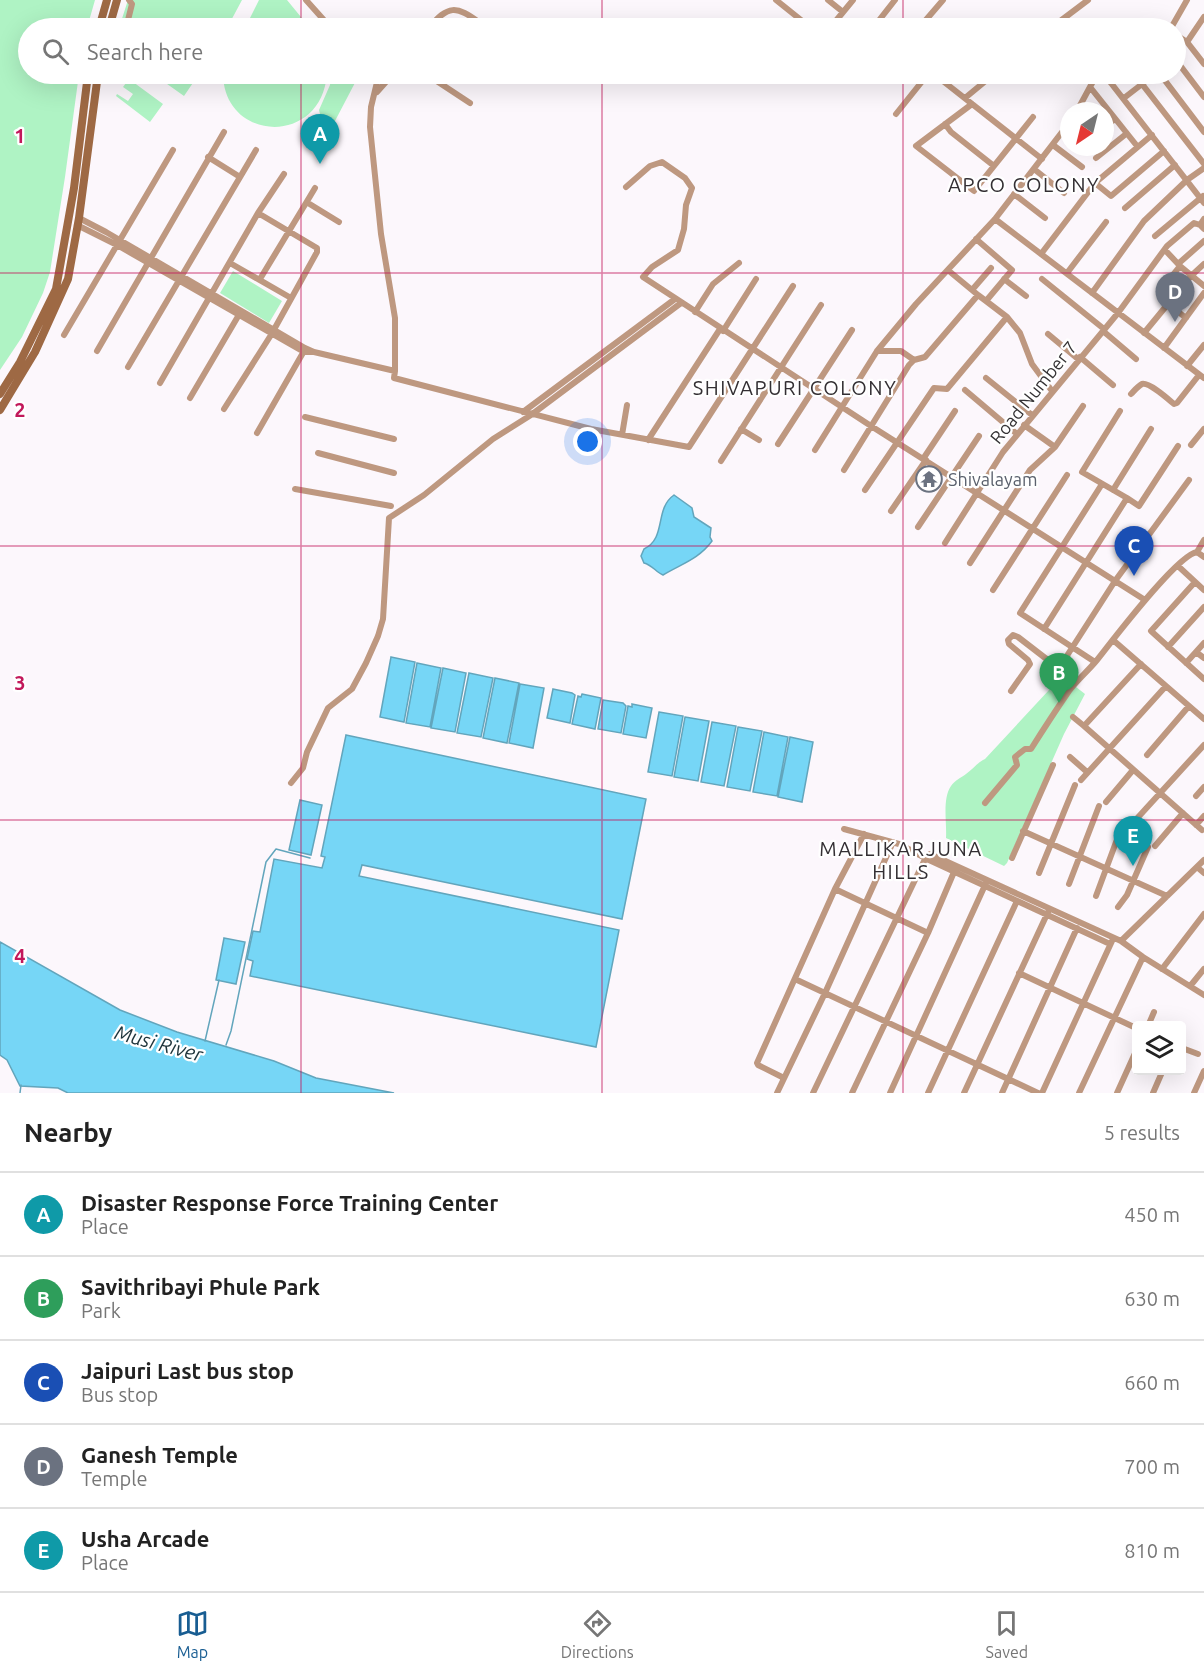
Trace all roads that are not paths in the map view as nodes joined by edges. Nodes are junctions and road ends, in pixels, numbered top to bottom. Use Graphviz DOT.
graph roads {
  1 [pos="107,0"];
  2 [pos="117,0"];
  3 [pos="129,0"];
  4 [pos="306,0"];
  5 [pos="776,0"];
  6 [pos="828,0"];
  7 [pos="853,0"];
  8 [pos="896,0"];
  9 [pos="943,0"];
  10 [pos="1088,0"];
  11 [pos="1187,0"];
  12 [pos="843,12"];
  13 [pos="1204,17"];
  14 [pos="102,18"];
  15 [pos="112,18"];
  16 [pos="128,18"];
  17 [pos="322,18"];
  18 [pos="438,18"];
  19 [pos="474,18"];
  20 [pos="798,18"];
  21 [pos="838,18"];
  22 [pos="881,18"];
  23 [pos="930,18"];
  24 [pos="1064,18"];
  25 [pos="1177,18"];
  26 [pos="1187,42"];
  27 [pos="1204,50"];
  28 [pos="1199,57"];
  29 [pos="1204,64"];
  30 [pos="1186,74"];
  31 [pos="87,84"];
  32 [pos="97,84"];
  33 [pos="376,84"];
  34 [pos="384,84"];
  35 [pos="441,84"];
  36 [pos="920,84"];
  37 [pos="947,84"];
  38 [pos="980,84"];
  39 [pos="1092,84"];
  40 [pos="1113,84"];
  41 [pos="1142,84"];
  42 [pos="1168,84"];
  43 [pos="1090,87"];
  44 [pos="374,94"];
  45 [pos="965,98"];
  46 [pos="1204,98"];
  47 [pos="1124,99"];
  48 [pos="1082,102"];
  49 [pos="470,103"];
  50 [pos="972,104"];
  51 [pos="896,114"];
  52 [pos="1033,117"];
  53 [pos="1115,119"];
  54 [pos="945,124"];
  55 [pos="224,132"];
  56 [pos="1204,132"];
  57 [pos="1126,134"];
  58 [pos="1060,135"];
  59 [pos="1152,135"];
  60 [pos="1016,138"];
  61 [pos="1053,145"];
  62 [pos="1137,146"];
  63 [pos="173,150"];
  64 [pos="256,150"];
  65 [pos="1164,151"];
  66 [pos="208,158"];
  67 [pos="1096,158"];
  68 [pos="1042,159"];
  69 [pos="1175,165"];
  70 [pos="994,166"];
  71 [pos="1204,166"];
  72 [pos="1082,167"];
  73 [pos="1034,169"];
  74 [pos="284,174"];
  75 [pos="240,177"];
  76 [pos="1187,180"];
  77 [pos="1095,183"];
  78 [pos="626,187"];
  79 [pos="315,188"];
  80 [pos="1064,193"];
  81 [pos="1014,194"];
  82 [pos="1203,199"];
  83 [pos="306,203"];
  84 [pos="1125,208"];
  85 [pos="258,213"];
  86 [pos="1045,218"];
  87 [pos="995,219"];
  88 [pos="78,222"];
  89 [pos="339,222"];
  90 [pos="1106,222"];
  91 [pos="1203,224"];
  92 [pos="288,232"];
  93 [pos="1155,236"];
  94 [pos="976,239"];
  95 [pos="1204,241"];
  96 [pos="119,242"];
  97 [pos="1165,250"];
  98 [pos="1041,254"];
  99 [pos="150,261"];
  100 [pos="230,263"];
  101 [pos="740,263"];
  102 [pos="1204,264"];
  103 [pos="1179,265"];
  104 [pos="991,268"];
  105 [pos="949,271"];
  106 [pos="1067,273"];
  107 [pos="1172,276"];
  108 [pos="1191,276"];
  109 [pos="180,279"];
  110 [pos="260,279"];
  111 [pos="756,279"];
  112 [pos="1004,279"];
  113 [pos="1042,279"];
  114 [pos="793,285"];
  115 [pos="1204,286"];
  116 [pos="975,293"];
  117 [pos="1092,293"];
  118 [pos="1204,293"];
  119 [pos="1026,296"];
  120 [pos="211,297"];
  121 [pos="291,298"];
  122 [pos="675,299"];
  123 [pos="986,301"];
  124 [pos="681,303"];
  125 [pos="1167,303"];
  126 [pos="821,305"];
  127 [pos="695,312"];
  128 [pos="1118,313"];
  129 [pos="240,314"];
  130 [pos="1007,317"];
  131 [pos="1186,318"];
  132 [pos="721,330"];
  133 [pos="852,330"];
  134 [pos="1103,330"];
  135 [pos="272,333"];
  136 [pos="1144,333"];
  137 [pos="1048,334"];
  138 [pos="38,335"];
  139 [pos="64,335"];
  140 [pos="1204,345"];
  141 [pos="1164,348"];
  142 [pos="752,349"];
  143 [pos="304,350"];
  144 [pos="97,351"];
  145 [pos="877,351"];
  146 [pos="605,355"];
  147 [pos="1079,358"];
  148 [pos="1136,359"];
  149 [pos="914,360"];
  150 [pos="1187,366"];
  151 [pos="128,367"];
  152 [pos="780,367"];
  153 [pos="395,371"];
  154 [pos="1202,376"];
  155 [pos="986,378"];
  156 [pos="160,383"];
  157 [pos="1113,385"];
  158 [pos="814,389"];
  159 [pos="965,390"];
  160 [pos="1052,391"];
  161 [pos="0,394"];
  162 [pos="1131,394"];
  163 [pos="190,398"];
  164 [pos="627,405"];
  165 [pos="1083,406"];
  166 [pos="842,408"];
  167 [pos="224,409"];
  168 [pos="0,410"];
  169 [pos="955,411"];
  170 [pos="1120,411"];
  171 [pos="523,412"];
  172 [pos="531,415"];
  173 [pos="1032,415"];
  174 [pos="305,417"];
  175 [pos="1024,425"];
  176 [pos="871,426"];
  177 [pos="741,429"];
  178 [pos="1151,429"];
  179 [pos="1204,429"];
  180 [pos="257,434"];
  181 [pos="1017,434"];
  182 [pos="622,435"];
  183 [pos="978,436"];
  184 [pos="394,439"];
  185 [pos="648,440"];
  186 [pos="759,440"];
  187 [pos="896,442"];
  188 [pos="778,444"];
  189 [pos="1191,445"];
  190 [pos="1178,446"];
  191 [pos="1055,447"];
  192 [pos="815,450"];
  193 [pos="318,453"];
  194 [pos="721,460"];
  195 [pos="924,460"];
  196 [pos="844,470"];
  197 [pos="394,472"];
  198 [pos="1067,475"];
  199 [pos="951,477"];
  200 [pos="1189,480"];
  201 [pos="1102,484"];
  202 [pos="295,489"];
  203 [pos="865,490"];
  204 [pos="1113,490"];
  205 [pos="976,493"];
  206 [pos="1127,498"];
  207 [pos="391,506"];
  208 [pos="891,511"];
  209 [pos="1004,511"];
  210 [pos="918,527"];
  211 [pos="1032,529"];
  212 [pos="1204,540"];
  213 [pos="945,543"];
  214 [pos="1062,547"];
  215 [pos="1197,552"];
  216 [pos="1204,557"];
  217 [pos="970,563"];
  218 [pos="1086,563"];
  219 [pos="1178,566"];
  220 [pos="1115,581"];
  221 [pos="1195,582"];
  222 [pos="993,590"];
  223 [pos="1204,590"];
  224 [pos="1145,600"];
  225 [pos="1204,607"];
  226 [pos="1044,629"];
  227 [pos="1151,631"];
  228 [pos="1145,638"];
  229 [pos="1113,640"];
  230 [pos="1204,643"];
  231 [pos="1072,647"];
  232 [pos="1168,647"];
  233 [pos="1196,652"];
  234 [pos="1204,658"];
  235 [pos="1095,662"];
  236 [pos="1186,663"];
  237 [pos="1141,664"];
  238 [pos="1204,679"];
  239 [pos="1166,686"];
  240 [pos="1011,691"];
  241 [pos="1189,706"];
  242 [pos="1073,717"];
  243 [pos="1204,719"];
  244 [pos="1084,726"];
  245 [pos="1204,745"];
  246 [pos="1109,748"];
  247 [pos="1147,755"];
  248 [pos="1070,757"];
  249 [pos="1053,765"];
  250 [pos="1133,770"];
  251 [pos="1087,772"];
  252 [pos="291,783"];
  253 [pos="1204,787"];
  254 [pos="1160,792"];
  255 [pos="1196,796"];
  256 [pos="985,802"];
  257 [pos="1106,802"];
  258 [pos="1099,806"];
  259 [pos="1183,813"];
  260 [pos="1204,816"];
  261 [pos="1131,825"];
  262 [pos="1197,825"];
  263 [pos="1122,826"];
  264 [pos="844,829"];
  265 [pos="1202,830"];
  266 [pos="1023,831"];
  267 [pos="864,834"];
  268 [pos="893,842"];
  269 [pos="1052,844"];
  270 [pos="1080,856"];
  271 [pos="926,857"];
  272 [pos="1012,858"];
  273 [pos="1204,860"];
  274 [pos="1197,867"];
  275 [pos="1106,868"];
  276 [pos="954,872"];
  277 [pos="1039,873"];
  278 [pos="1204,873"];
  279 [pos="1134,881"];
  280 [pos="986,883"];
  281 [pos="1069,884"];
  282 [pos="835,890"];
  283 [pos="1096,896"];
  284 [pos="1167,896"];
  285 [pos="1017,901"];
  286 [pos="866,904"];
  287 [pos="1118,907"];
  288 [pos="1048,912"];
  289 [pos="1204,914"];
  290 [pos="897,919"];
  291 [pos="1077,928"];
  292 [pos="928,933"];
  293 [pos="1112,941"];
  294 [pos="1121,941"];
  295 [pos="1143,957"];
  296 [pos="1162,969"];
  297 [pos="1204,969"];
  298 [pos="1019,973"];
  299 [pos="795,979"];
  300 [pos="1191,985"];
  301 [pos="1050,987"];
  302 [pos="825,993"];
  303 [pos="1204,995"];
  304 [pos="1083,1002"];
  305 [pos="855,1007"];
  306 [pos="1155,1012"];
  307 [pos="1113,1018"];
  308 [pos="885,1021"];
  309 [pos="1150,1021"];
  310 [pos="1132,1026"];
  311 [pos="916,1035"];
  312 [pos="947,1050"];
  313 [pos="1186,1050"];
  314 [pos="1198,1054"];
  315 [pos="1132,1062"];
  316 [pos="977,1064"];
  317 [pos="1204,1071"];
  318 [pos="1161,1075"];
  319 [pos="784,1078"];
  320 [pos="1008,1079"];
  321 [pos="777,1093"];
  322 [pos="813,1093"];
  323 [pos="852,1093"];
  324 [pos="890,1093"];
  325 [pos="928,1093"];
  326 [pos="964,1093"];
  327 [pos="1002,1093"];
  328 [pos="1040,1093"];
  329 [pos="1079,1093"];
  330 [pos="1117,1093"];
  331 [pos="1153,1093"];
  332 [pos="1194,1093"];
  1 -- 14 [label="street"];
  2 -- 15 [label="street"];
  3 -- 16 [label="street"];
  4 -- 17 [label="street"];
  5 -- 20 [label="street"];
  6 -- 12 [label="street"];
  7 -- 12 [label="street"];
  8 -- 22 [label="street"];
  9 -- 23 [label="street"];
  10 -- 24 [label="street"];
  11 -- 25 [label="street"];
  12 -- 21 [label="street"];
  13 -- 26 [label="street"];
  18 -- 19 [label="street"];
  26 -- 28 [label="street"];
  27 -- 28 [label="street"];
  28 -- 29 [label="street"];
  30 -- 46 [label="street"];
  31 -- 138 [label="street"];
  32 -- 88 [label="street"];
  33 -- 44 [label="street"];
  34 -- 44 [label="street"];
  35 -- 49 [label="street"];
  36 -- 51 [label="street"];
  37 -- 45 [label="street"];
  38 -- 45 [label="street"];
  39 -- 43 [label="street"];
  40 -- 47 [label="street"];
  41 -- 47 [label="street"];
  41 -- 71 [label="street"];
  42 -- 56 [label="street"];
  43 -- 48 [label="street"];
  43 -- 53 [label="street"];
  44 -- 153 [label="street"];
  45 -- 50 [label="street"];
  47 -- 59 [label="street"];
  50 -- 54 [label="street"];
  50 -- 60 [label="street"];
  52 -- 60 [label="street"];
  53 -- 57 [label="street"];
  54 -- 70 [label="street"];
  54 -- 70 [label="street"];
  55 -- 66 [label="street"];
  57 -- 62 [label="street"];
  57 -- 67 [label="street"];
  58 -- 61 [label="street"];
  59 -- 62 [label="street"];
  59 -- 65 [label="street"];
  60 -- 68 [label="street"];
  60 -- 70 [label="street"];
  61 -- 68 [label="street"];
  61 -- 72 [label="street"];
  62 -- 77 [label="street"];
  63 -- 96 [label="street"];
  64 -- 75 [label="street"];
  65 -- 69 [label="street"];
  65 -- 77 [label="street"];
  66 -- 75 [label="street"];
  66 -- 99 [label="street"];
  68 -- 73 [label="street"];
  69 -- 76 [label="street"];
  69 -- 84 [label="street"];
  71 -- 76 [label="street"];
  73 -- 80 [label="street"];
  73 -- 81 [label="street"];
  74 -- 85 [label="street"];
  75 -- 109 [label="street"];
  76 -- 82 [label="street"];
  76 -- 117 [label="street"];
  77 -- 98 [label="street"];
  78 -- 122 [label="street"];
  79 -- 83 [label="street"];
  81 -- 86 [label="street"];
  81 -- 87 [label="street"];
  82 -- 93 [label="street"];
  83 -- 89 [label="street"];
  83 -- 92 [label="street"];
  85 -- 92 [label="street"];
  85 -- 100 [label="street"];
  87 -- 94 [label="street"];
  87 -- 98 [label="street"];
  88 -- 96 [label="street"];
  88 -- 138 [label="street"];
  90 -- 106 [label="street"];
  91 -- 97 [label="street, Road Number 7"];
  92 -- 110 [label="street"];
  92 -- 121 [label="street"];
  94 -- 105 [label="street"];
  94 -- 112 [label="street"];
  95 -- 103 [label="street"];
  96 -- 99 [label="street"];
  96 -- 139 [label="street"];
  97 -- 103 [label="street"];
  97 -- 128 [label="street, Road Number 7"];
  98 -- 106 [label="street"];
  99 -- 109 [label="street"];
  99 -- 144 [label="street"];
  100 -- 110 [label="street"];
  100 -- 120 [label="street"];
  101 -- 127 [label="street"];
  102 -- 108 [label="street"];
  103 -- 107 [label="street"];
  103 -- 108 [label="street"];
  104 -- 116 [label="street"];
  105 -- 116 [label="street"];
  105 -- 145 [label="street"];
  106 -- 117 [label="street"];
  108 -- 115 [label="street"];
  108 -- 125 [label="street"];
  109 -- 120 [label="street"];
  109 -- 151 [label="street"];
  110 -- 121 [label="street"];
  111 -- 132 [label="street"];
  112 -- 119 [label="street"];
  112 -- 123 [label="street"];
  113 -- 134 [label="street"];
  114 -- 142 [label="street"];
  116 -- 123 [label="street"];
  116 -- 149 [label="street"];
  117 -- 128 [label="street"];
  118 -- 131 [label="street"];
  120 -- 129 [label="street"];
  120 -- 156 [label="street"];
  121 -- 135 [label="street"];
  122 -- 124 [label="street"];
  122 -- 146 [label="street"];
  123 -- 130 [label="street"];
  124 -- 127 [label="street"];
  124 -- 146 [label="street"];
  125 -- 131 [label="street"];
  125 -- 136 [label="street"];
  126 -- 152 [label="street"];
  127 -- 132 [label="street"];
  128 -- 134 [label="street, Road Number 7"];
  128 -- 136 [label="street"];
  129 -- 135 [label="street"];
  129 -- 163 [label="street"];
  130 -- 160 [label="street"];
  130 -- 187 [label="street"];
  131 -- 141 [label="street"];
  132 -- 142 [label="street"];
  132 -- 185 [label="street"];
  133 -- 158 [label="street"];
  134 -- 147 [label="street, Road Number 7"];
  134 -- 148 [label="street"];
  135 -- 143 [label="street"];
  135 -- 167 [label="street"];
  136 -- 141 [label="street"];
  137 -- 147 [label="street"];
  138 -- 161 [label="street"];
  138 -- 168 [label="street"];
  140 -- 150 [label="street"];
  141 -- 150 [label="street"];
  142 -- 152 [label="street"];
  142 -- 185 [label="street"];
  143 -- 153 [label="street"];
  143 -- 180 [label="street"];
  145 -- 149 [label="street"];
  145 -- 166 [label="street"];
  146 -- 171 [label="street"];
  146 -- 172 [label="street"];
  147 -- 157 [label="street"];
  147 -- 160 [label="street, Road Number 7"];
  149 -- 176 [label="street"];
  150 -- 154 [label="street"];
  152 -- 158 [label="street"];
  152 -- 177 [label="street"];
  153 -- 171 [label="street"];
  154 -- 162 [label="street"];
  155 -- 173 [label="street"];
  158 -- 166 [label="street"];
  158 -- 188 [label="street"];
  159 -- 181 [label="street"];
  160 -- 173 [label="street, Road Number 7"];
  164 -- 182 [label="street"];
  165 -- 191 [label="street"];
  166 -- 176 [label="street"];
  166 -- 192 [label="street"];
  169 -- 195 [label="street"];
  170 -- 201 [label="street"];
  171 -- 172 [label="street"];
  172 -- 182 [label="street"];
  172 -- 252 [label="street"];
  173 -- 175 [label="street, Road Number 7"];
  174 -- 184 [label="street"];
  175 -- 181 [label="street, Road Number 7"];
  175 -- 191 [label="street"];
  176 -- 187 [label="street"];
  176 -- 196 [label="street"];
  177 -- 186 [label="street"];
  177 -- 194 [label="street"];
  178 -- 204 [label="street"];
  179 -- 189 [label="street"];
  181 -- 205 [label="street, Road Number 7"];
  182 -- 185 [label="street"];
  183 -- 199 [label="street"];
  187 -- 195 [label="street"];
  187 -- 203 [label="street"];
  190 -- 206 [label="street"];
  191 -- 209 [label="street"];
  193 -- 197 [label="street"];
  195 -- 199 [label="street"];
  195 -- 208 [label="street"];
  198 -- 211 [label="street"];
  199 -- 205 [label="street"];
  199 -- 210 [label="street"];
  200 -- 220 [label="street"];
  201 -- 204 [label="street"];
  201 -- 214 [label="street"];
  202 -- 207 [label="street"];
  204 -- 206 [label="street"];
  205 -- 209 [label="street"];
  205 -- 213 [label="street, Road Number 7"];
  206 -- 218 [label="street"];
  209 -- 211 [label="street"];
  209 -- 217 [label="street"];
  211 -- 214 [label="street"];
  211 -- 222 [label="street"];
  212 -- 215 [label="street"];
  214 -- 218 [label="street"];
  214 -- 226 [label="street"];
  215 -- 216 [label="street"];
  215 -- 219 [label="street"];
  218 -- 220 [label="street"];
  218 -- 226 [label="street"];
  219 -- 221 [label="street"];
  219 -- 224 [label="street"];
  220 -- 224 [label="street"];
  220 -- 231 [label="street"];
  221 -- 223 [label="street"];
  221 -- 227 [label="street"];
  224 -- 229 [label="street"];
  225 -- 232 [label="street"];
  226 -- 231 [label="street"];
  227 -- 228 [label="street"];
  227 -- 232 [label="street"];
  229 -- 235 [label="street"];
  229 -- 237 [label="street"];
  230 -- 233 [label="street"];
  231 -- 235 [label="street"];
  231 -- 240 [label="street"];
  232 -- 236 [label="street"];
  233 -- 234 [label="street"];
  233 -- 236 [label="street"];
  235 -- 256 [label="street"];
  236 -- 238 [label="street"];
  237 -- 239 [label="street"];
  237 -- 244 [label="street"];
  239 -- 241 [label="street"];
  239 -- 246 [label="street"];
  241 -- 243 [label="street"];
  241 -- 247 [label="street"];
  242 -- 244 [label="street"];
  244 -- 246 [label="street"];
  245 -- 254 [label="street"];
  246 -- 250 [label="street"];
  246 -- 251 [label="street"];
  248 -- 251 [label="street"];
  249 -- 266 [label="street"];
  250 -- 254 [label="street"];
  250 -- 257 [label="street"];
  251 -- 269 [label="street"];
  253 -- 255 [label="street"];
  254 -- 259 [label="street"];
  254 -- 261 [label="street"];
  258 -- 270 [label="street"];
  259 -- 262 [label="street"];
  259 -- 279 [label="street"];
  260 -- 262 [label="street"];
  262 -- 265 [label="street"];
  263 -- 275 [label="street"];
  264 -- 267 [label="street"];
  266 -- 269 [label="street"];
  266 -- 272 [label="street"];
  267 -- 268 [label="street"];
  267 -- 282 [label="street"];
  268 -- 271 [label="street"];
  268 -- 286 [label="street"];
  269 -- 270 [label="street"];
  269 -- 277 [label="street"];
  270 -- 275 [label="street"];
  270 -- 281 [label="street"];
  271 -- 276 [label="street"];
  271 -- 280 [label="street"];
  271 -- 290 [label="street"];
  273 -- 274 [label="street"];
  274 -- 278 [label="street"];
  274 -- 284 [label="street"];
  275 -- 279 [label="street"];
  275 -- 283 [label="street"];
  276 -- 280 [label="street"];
  276 -- 292 [label="street"];
  279 -- 284 [label="street"];
  279 -- 287 [label="street"];
  280 -- 285 [label="street"];
  280 -- 288 [label="street"];
  280 -- 311 [label="street"];
  282 -- 286 [label="street"];
  282 -- 299 [label="street"];
  284 -- 294 [label="street"];
  285 -- 288 [label="street"];
  285 -- 312 [label="street"];
  286 -- 290 [label="street"];
  286 -- 302 [label="street"];
  288 -- 291 [label="street"];
  288 -- 293 [label="street"];
  288 -- 298 [label="street"];
  289 -- 296 [label="street"];
  290 -- 292 [label="street"];
  290 -- 305 [label="street"];
  291 -- 293 [label="street"];
  291 -- 301 [label="street"];
  292 -- 308 [label="street"];
  293 -- 294 [label="street"];
  293 -- 304 [label="street"];
  294 -- 295 [label="street"];
  295 -- 296 [label="street"];
  295 -- 307 [label="street"];
  296 -- 300 [label="street"];
  297 -- 300 [label="street"];
  298 -- 301 [label="street"];
  298 -- 316 [label="street"];
  299 -- 302 [label="street"];
  299 -- 319 [label="street"];
  300 -- 303 [label="street"];
  301 -- 304 [label="street"];
  301 -- 320 [label="street"];
  302 -- 305 [label="street"];
  302 -- 319 [label="street"];
  304 -- 307 [label="street"];
  304 -- 328 [label="street"];
  305 -- 308 [label="street"];
  305 -- 322 [label="street"];
  306 -- 309 [label="street"];
  307 -- 310 [label="street"];
  307 -- 329 [label="street"];
  308 -- 311 [label="street"];
  308 -- 323 [label="street"];
  311 -- 312 [label="street"];
  311 -- 324 [label="street"];
  312 -- 316 [label="street"];
  312 -- 325 [label="street"];
  313 -- 314 [label="street"];
  315 -- 330 [label="street"];
  316 -- 320 [label="street"];
  316 -- 326 [label="street"];
  317 -- 332 [label="street"];
  318 -- 331 [label="street"];
  319 -- 321 [label="street"];
  320 -- 327 [label="street"];
  320 -- 328 [label="street"];
}
